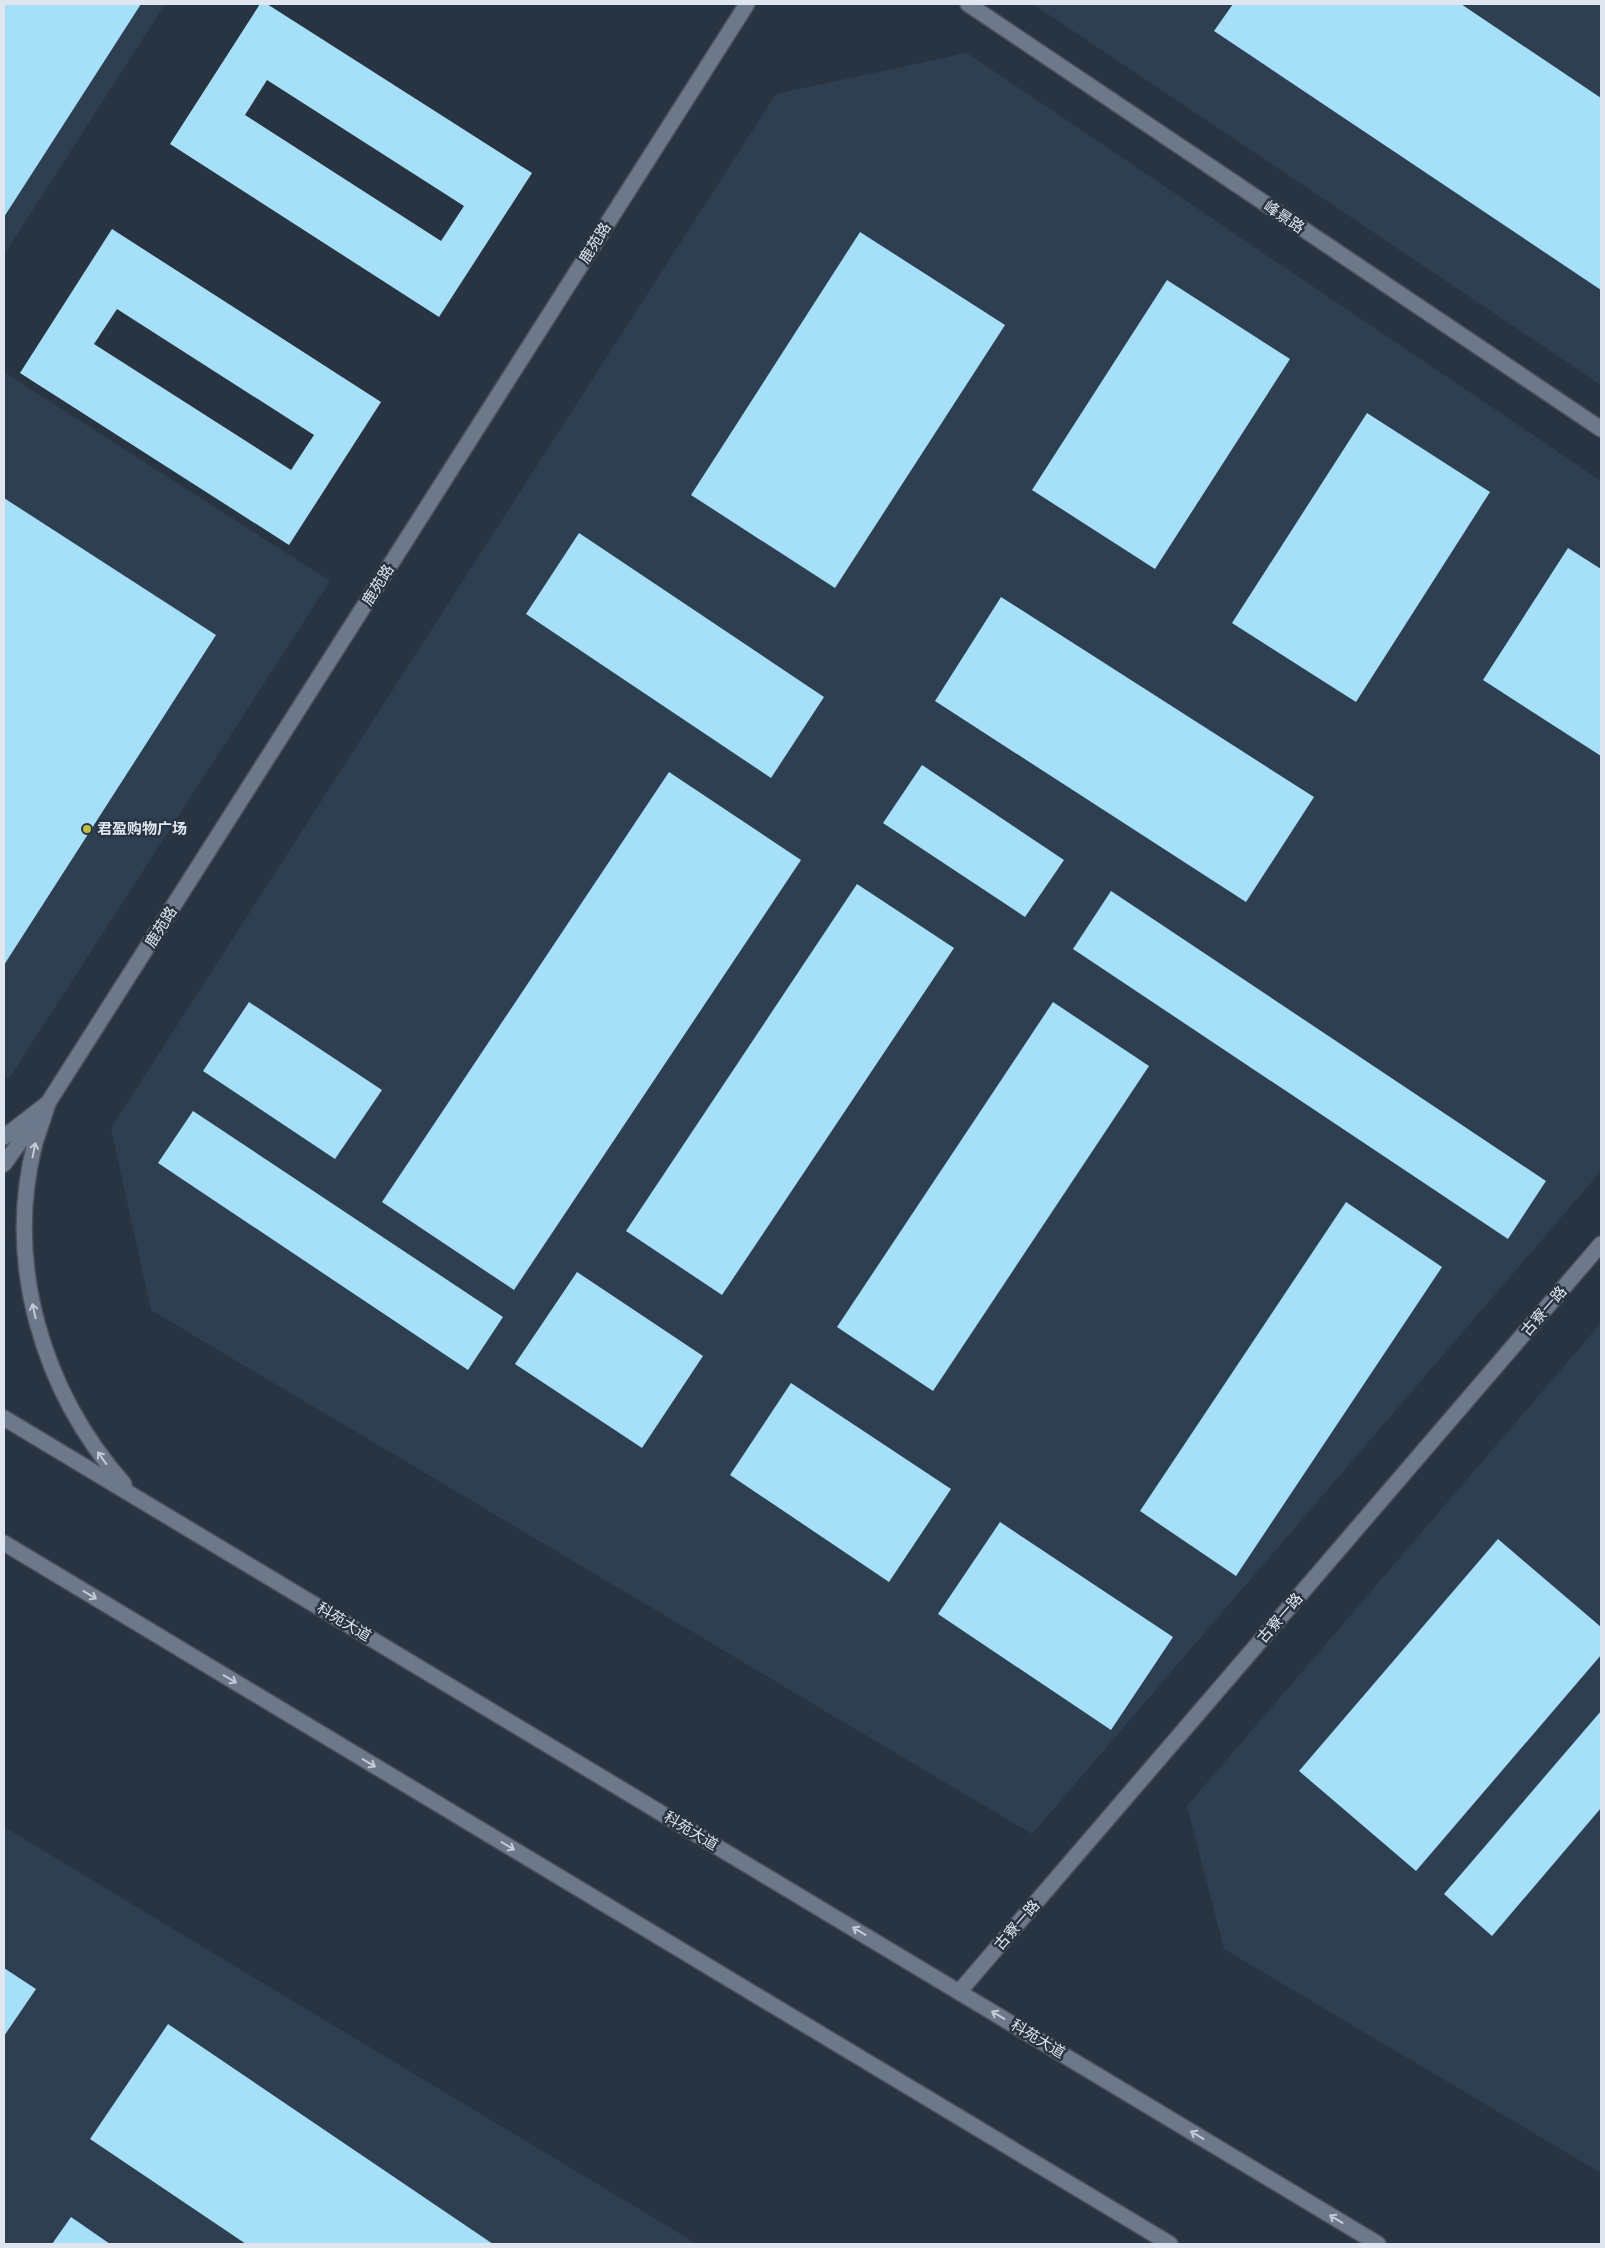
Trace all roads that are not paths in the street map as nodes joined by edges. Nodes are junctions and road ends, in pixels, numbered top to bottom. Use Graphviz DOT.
graph roads {
  1 [pos="748,4"];
  2 [pos="968,4"];
  3 [pos="1601,429"];
  4 [pos="48,1104"];
  5 [pos="4,1137"];
  6 [pos="4,1164"];
  7 [pos="1601,1244"];
  8 [pos="4,1418"];
  9 [pos="133,1495"];
  10 [pos="4,1543"];
  11 [pos="4,1553"];
  12 [pos="62,1578"];
  13 [pos="959,1992"];
  14 [pos="1170,2244"];
  15 [pos="1378,2244"];
  1 -- 4 [label="street, 鹿苑路"];
  2 -- 3 [label="street, 峰景路"];
  4 -- 5 [label="street"];
  4 -- 6 [label="street, 鹿苑路"];
  9 -- 4 [label="street, one-way"];
  7 -- 13 [label="street, 古寮一路"];
  8 -- 9 [label="street, 科苑大道"];
  13 -- 9 [label="street, 科苑大道, one-way"];
  10 -- 12 [label="street"];
  11 -- 12 [label="street"];
  12 -- 14 [label="street, one-way"];
  15 -- 13 [label="street, 科苑大道, one-way"];
}
